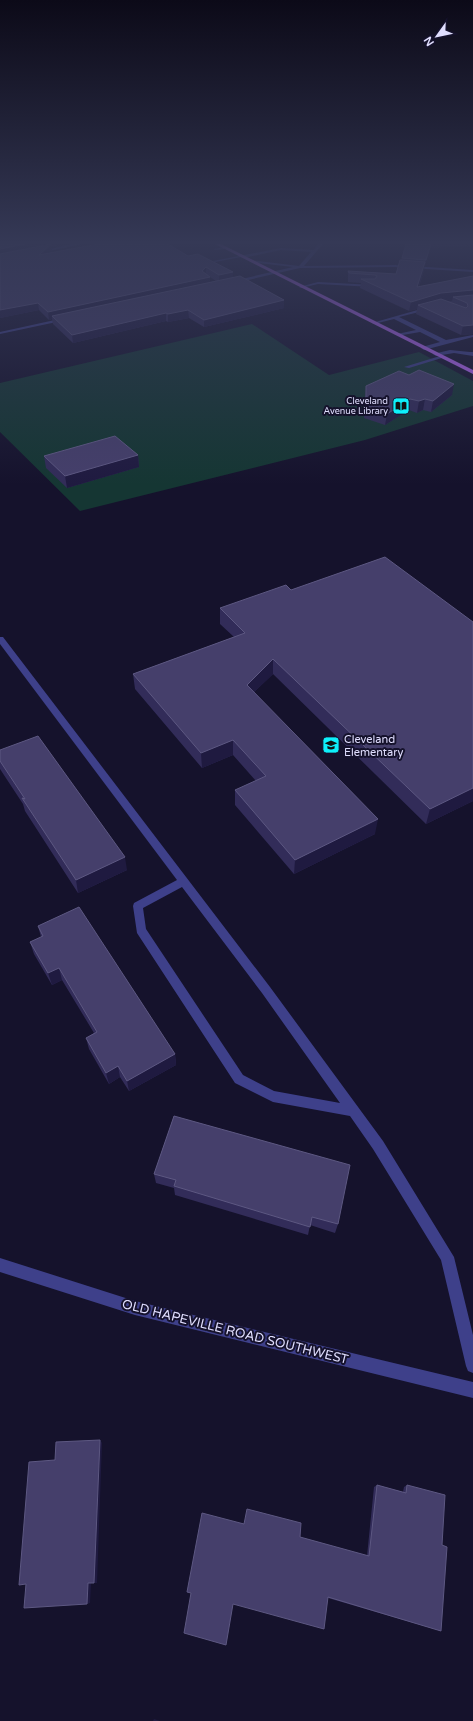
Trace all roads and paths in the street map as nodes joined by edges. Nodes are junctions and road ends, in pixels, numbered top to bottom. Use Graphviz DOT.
graph roads {
  1 [pos="41,324"];
  2 [pos="377,324"];
  3 [pos="409,324"];
  4 [pos="420,330"];
  5 [pos="0,333"];
  6 [pos="399,335"];
  7 [pos="473,336"];
  8 [pos="445,342"];
  9 [pos="424,348"];
  10 [pos="436,354"];
  11 [pos="473,354"];
  12 [pos="442,357"];
  13 [pos="406,367"];
  14 [pos="473,372"];
  15 [pos="0,639"];
  16 [pos="184,881"];
  17 [pos="354,1111"];
  18 [pos="0,1266"];
  19 [pos="473,1366"];
  20 [pos="473,1390"];
  1 -- 5 [label="street"];
  2 -- 6 [label="main road"];
  3 -- 4 [label="street"];
  4 -- 6 [label="street"];
  4 -- 8 [label="street"];
  6 -- 9 [label="main road"];
  7 -- 8 [label="street"];
  8 -- 9 [label="street"];
  9 -- 10 [label="main road"];
  10 -- 11 [label="street"];
  10 -- 12 [label="main road"];
  12 -- 13 [label="street"];
  12 -- 14 [label="main road"];
  15 -- 16 [label="street"];
  16 -- 17 [label="street"];
  16 -- 17 [label="street"];
  17 -- 19 [label="street"];
  18 -- 20 [label="street, OLD HAPEVILLE ROAD SOUTHWEST"];
}
